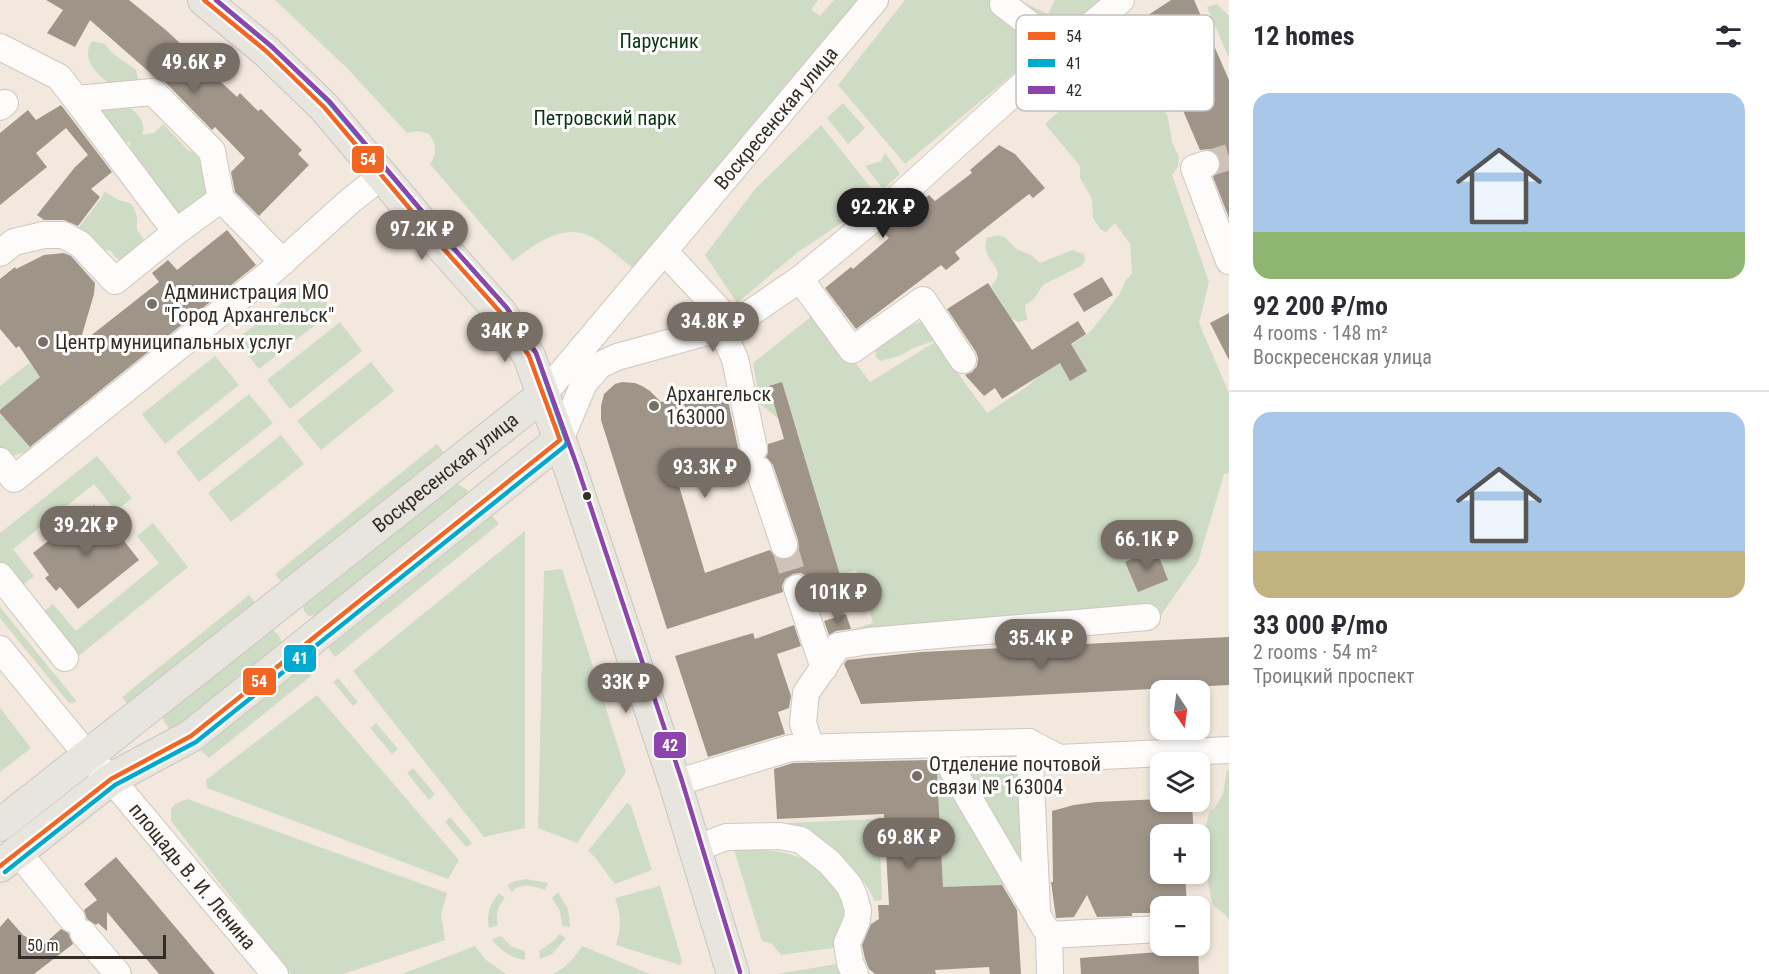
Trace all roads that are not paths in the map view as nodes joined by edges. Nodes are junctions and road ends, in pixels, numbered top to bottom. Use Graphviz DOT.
graph roads {
  1 [pos="204,0"];
  2 [pos="875,0"];
  3 [pos="1121,0"];
  4 [pos="1003,4"];
  5 [pos="1017,15"];
  6 [pos="1103,15"];
  7 [pos="0,47"];
  8 [pos="1016,91"];
  9 [pos="76,99"];
  10 [pos="1206,165"];
  11 [pos="383,175"];
  12 [pos="221,199"];
  13 [pos="176,232"];
  14 [pos="1,250"];
  15 [pos="664,251"];
  16 [pos="1229,261"];
  17 [pos="283,262"];
  18 [pos="800,279"];
  19 [pos="727,327"];
  20 [pos="963,360"];
  21 [pos="543,395"];
  22 [pos="560,440"];
  23 [pos="0,461"];
  24 [pos="784,545"];
  25 [pos="0,576"];
  26 [pos="797,588"];
  27 [pos="1147,617"];
  28 [pos="0,649"];
  29 [pos="65,658"];
  30 [pos="824,668"];
  31 [pos="1029,742"];
  32 [pos="938,745"];
  33 [pos="811,748"];
  34 [pos="1229,750"];
  35 [pos="88,756"];
  36 [pos="111,779"];
  37 [pos="675,783"];
  38 [pos="0,825"];
  39 [pos="695,849"];
  40 [pos="9,859"];
  41 [pos="1043,926"];
  42 [pos="1150,929"];
  43 [pos="118,974"];
  44 [pos="275,974"];
  45 [pos="733,974"];
  46 [pos="855,974"];
  47 [pos="1050,974"];
  1 -- 11 [label="main road"];
  2 -- 15 [label="street, Воскресенская улица"];
  3 -- 6 [label="street"];
  4 -- 5 [label="street"];
  7 -- 9 [label="street"];
  8 -- 18 [label="street"];
  9 -- 12 [label="street"];
  9 -- 13 [label="street"];
  10 -- 16 [label="street"];
  11 -- 17 [label="street"];
  11 -- 21 [label="main road"];
  12 -- 13 [label="street"];
  12 -- 17 [label="street"];
  13 -- 14 [label="street"];
  15 -- 19 [label="street"];
  15 -- 21 [label="street, Воскресенская улица"];
  17 -- 23 [label="street"];
  18 -- 19 [label="street"];
  18 -- 20 [label="street"];
  19 -- 22 [label="street"];
  19 -- 24 [label="street"];
  21 -- 22 [label="main road"];
  21 -- 35 [label="main road, Воскресенская улица"];
  22 -- 36 [label="main road"];
  22 -- 37 [label="main road"];
  25 -- 29 [label="street"];
  26 -- 30 [label="street"];
  27 -- 30 [label="street"];
  28 -- 35 [label="street, площадь В. И. Ленина"];
  30 -- 33 [label="street"];
  31 -- 32 [label="street"];
  31 -- 34 [label="street"];
  31 -- 41 [label="street"];
  32 -- 33 [label="street"];
  32 -- 41 [label="street"];
  33 -- 37 [label="street"];
  35 -- 36 [label="street, площадь В. И. Ленина"];
  35 -- 38 [label="main road, Воскресенская улица"];
  36 -- 40 [label="main road"];
  36 -- 44 [label="street, площадь В. И. Ленина"];
  37 -- 39 [label="main road"];
  39 -- 45 [label="main road"];
  39 -- 46 [label="street"];
  40 -- 43 [label="street"];
  41 -- 42 [label="street"];
  41 -- 47 [label="street"];
}
